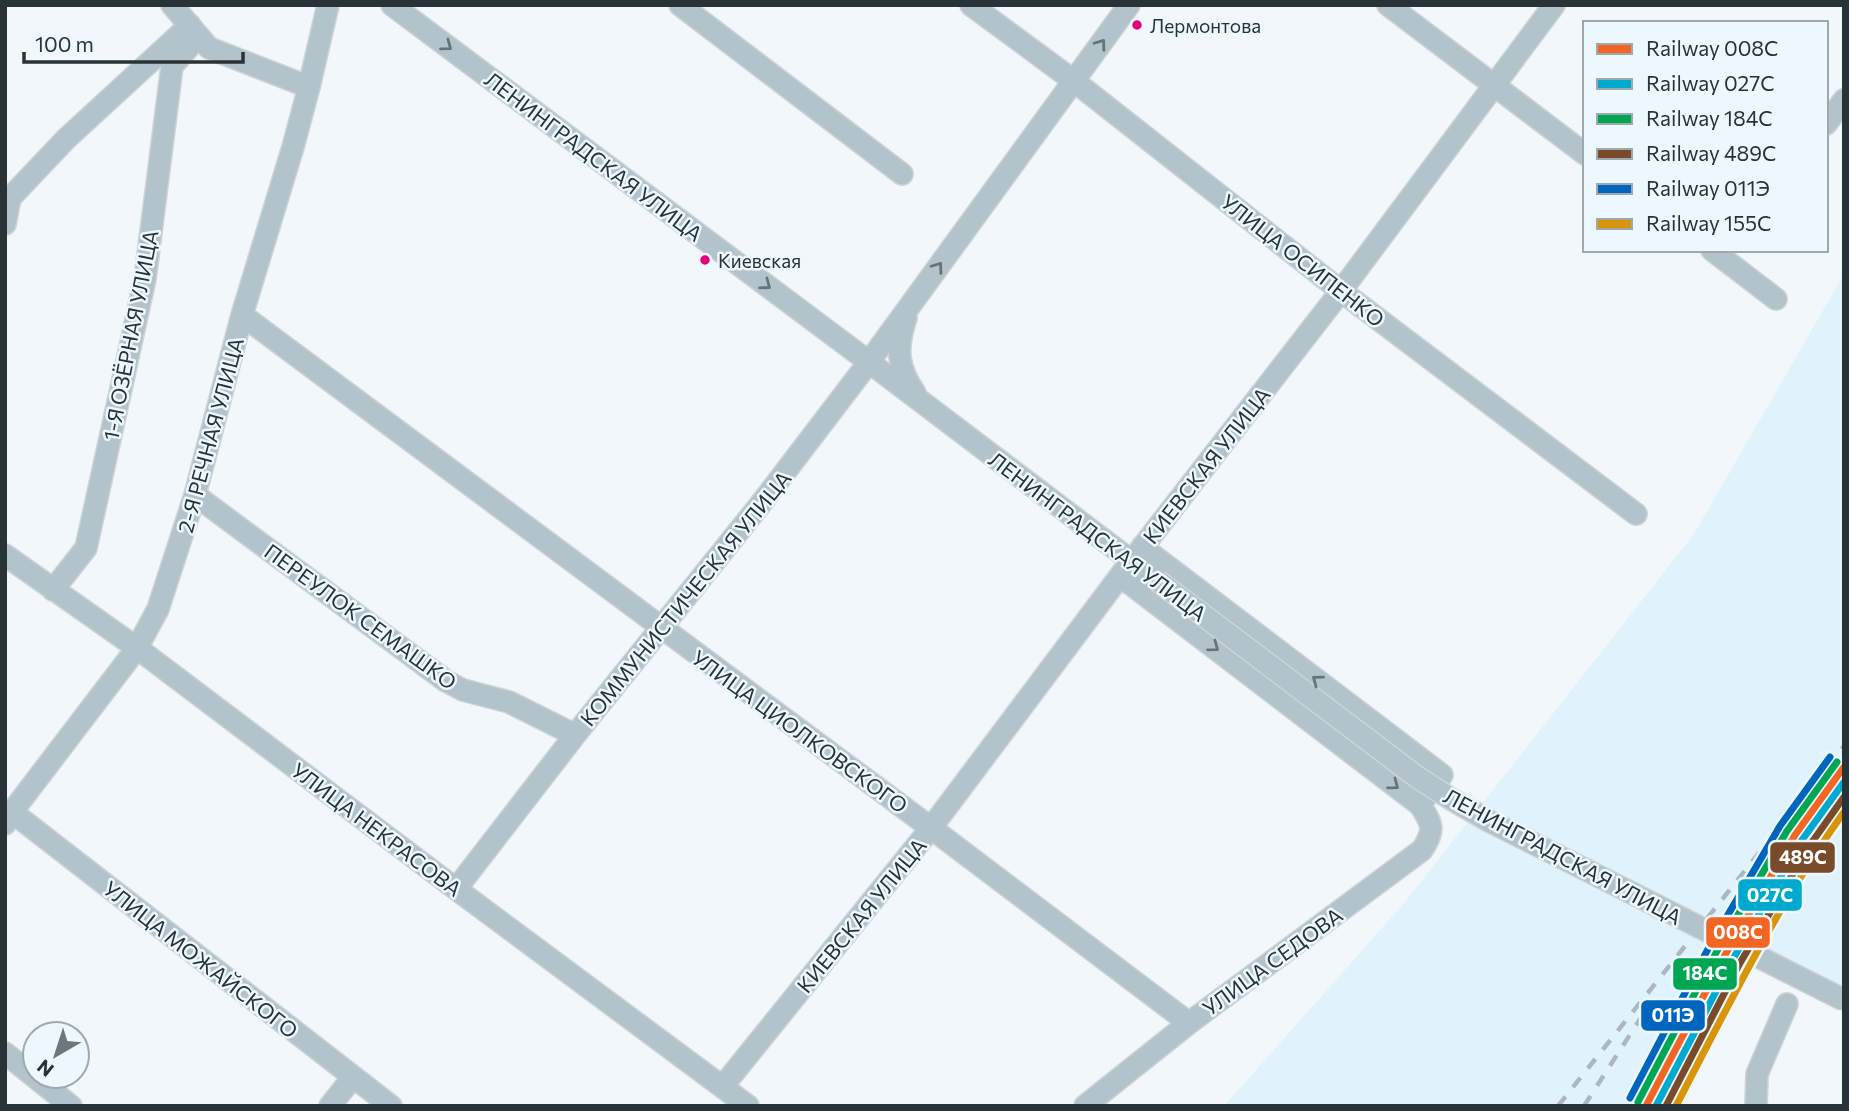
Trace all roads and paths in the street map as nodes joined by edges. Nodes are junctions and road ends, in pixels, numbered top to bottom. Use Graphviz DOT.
graph roads {
  1 [pos="172,5"];
  2 [pos="328,5"];
  3 [pos="392,5"];
  4 [pos="680,5"];
  5 [pos="971,5"];
  6 [pos="1129,5"];
  7 [pos="1388,5"];
  8 [pos="1554,5"];
  9 [pos="194,31"];
  10 [pos="1073,81"];
  11 [pos="1494,86"];
  12 [pos="309,87"];
  13 [pos="1844,100"];
  14 [pos="1828,121"];
  15 [pos="1583,153"];
  16 [pos="902,174"];
  17 [pos="5,224"];
  18 [pos="1715,252"];
  19 [pos="1341,291"];
  20 [pos="1776,299"];
  21 [pos="911,304"];
  22 [pos="242,315"];
  23 [pos="869,362"];
  24 [pos="923,403"];
  25 [pos="195,495"];
  26 [pos="1636,514"];
  27 [pos="5,555"];
  28 [pos="1131,562"];
  29 [pos="53,590"];
  30 [pos="661,628"];
  31 [pos="137,648"];
  32 [pos="575,735"];
  33 [pos="1420,805"];
  34 [pos="8,818"];
  35 [pos="931,828"];
  36 [pos="456,888"];
  37 [pos="1844,1000"];
  38 [pos="1787,1004"];
  39 [pos="1189,1023"];
  40 [pos="5,1053"];
  41 [pos="354,1077"];
  42 [pos="723,1086"];
  43 [pos="71,1106"];
  44 [pos="330,1106"];
  45 [pos="391,1106"];
  46 [pos="748,1106"];
  47 [pos="1085,1106"];
  48 [pos="1756,1106"];
  1 -- 9 [label="street"];
  2 -- 12 [label="street, 2-Я РЕЧНАЯ УЛИЦА"];
  3 -- 23 [label="street, ЛЕНИНГРАДСКАЯ УЛИЦА, one-way"];
  4 -- 16 [label="street"];
  5 -- 10 [label="street, УЛИЦА ОСИПЕНКО"];
  10 -- 6 [label="street, КОММУНИСТИЧЕСКАЯ УЛИЦА, one-way"];
  7 -- 11 [label="street"];
  8 -- 11 [label="street, КИЕВСКАЯ УЛИЦА"];
  9 -- 12 [label="street"];
  9 -- 17 [label="street"];
  9 -- 29 [label="street, 1-Я ОЗЁРНАЯ УЛИЦА"];
  10 -- 19 [label="street, УЛИЦА ОСИПЕНКО"];
  21 -- 10 [label="street, КОММУНИСТИЧЕСКАЯ УЛИЦА, one-way"];
  11 -- 15 [label="street"];
  11 -- 19 [label="street, КИЕВСКАЯ УЛИЦА"];
  12 -- 22 [label="street, 2-Я РЕЧНАЯ УЛИЦА"];
  13 -- 14 [label="street"];
  18 -- 20 [label="street"];
  19 -- 26 [label="street, УЛИЦА ОСИПЕНКО"];
  19 -- 28 [label="street, КИЕВСКАЯ УЛИЦА"];
  21 -- 23 [label="street, КОММУНИСТИЧЕСКАЯ УЛИЦА"];
  21 -- 24 [label="street, КОММУНИСТИЧЕСКАЯ УЛИЦА"];
  22 -- 25 [label="street, 2-Я РЕЧНАЯ УЛИЦА"];
  22 -- 30 [label="street, УЛИЦА ЦИОЛКОВСКОГО"];
  23 -- 24 [label="street, ЛЕНИНГРАДСКАЯ УЛИЦА"];
  23 -- 30 [label="street, КОММУНИСТИЧЕСКАЯ УЛИЦА"];
  24 -- 28 [label="street, ЛЕНИНГРАДСКАЯ УЛИЦА"];
  25 -- 31 [label="street, 2-Я РЕЧНАЯ УЛИЦА"];
  25 -- 32 [label="street, ПЕРЕУЛОК СЕМАШКО"];
  27 -- 29 [label="street, УЛИЦА НЕКРАСОВА"];
  28 -- 33 [label="street, one-way"];
  33 -- 28 [label="street, one-way"];
  28 -- 35 [label="street, КИЕВСКАЯ УЛИЦА"];
  28 -- 37 [label="street, ЛЕНИНГРАДСКАЯ УЛИЦА, bridge"];
  29 -- 31 [label="street, УЛИЦА НЕКРАСОВА"];
  30 -- 32 [label="street, КОММУНИСТИЧЕСКАЯ УЛИЦА"];
  30 -- 35 [label="street, УЛИЦА ЦИОЛКОВСКОГО"];
  31 -- 34 [label="street, 2-Я РЕЧНАЯ УЛИЦА"];
  31 -- 36 [label="street, УЛИЦА НЕКРАСОВА"];
  32 -- 36 [label="street, КОММУНИСТИЧЕСКАЯ УЛИЦА"];
  33 -- 39 [label="street, УЛИЦА СЕДОВА"];
  34 -- 41 [label="street, УЛИЦА МОЖАЙСКОГО"];
  35 -- 39 [label="street, УЛИЦА ЦИОЛКОВСКОГО"];
  35 -- 42 [label="street, КИЕВСКАЯ УЛИЦА"];
  36 -- 42 [label="street, УЛИЦА НЕКРАСОВА"];
  38 -- 48 [label="street"];
  39 -- 47 [label="street, УЛИЦА СЕДОВА"];
  40 -- 43 [label="street"];
  41 -- 44 [label="street"];
  41 -- 45 [label="street, УЛИЦА МОЖАЙСКОГО"];
  42 -- 46 [label="street, УЛИЦА НЕКРАСОВА"];
}
